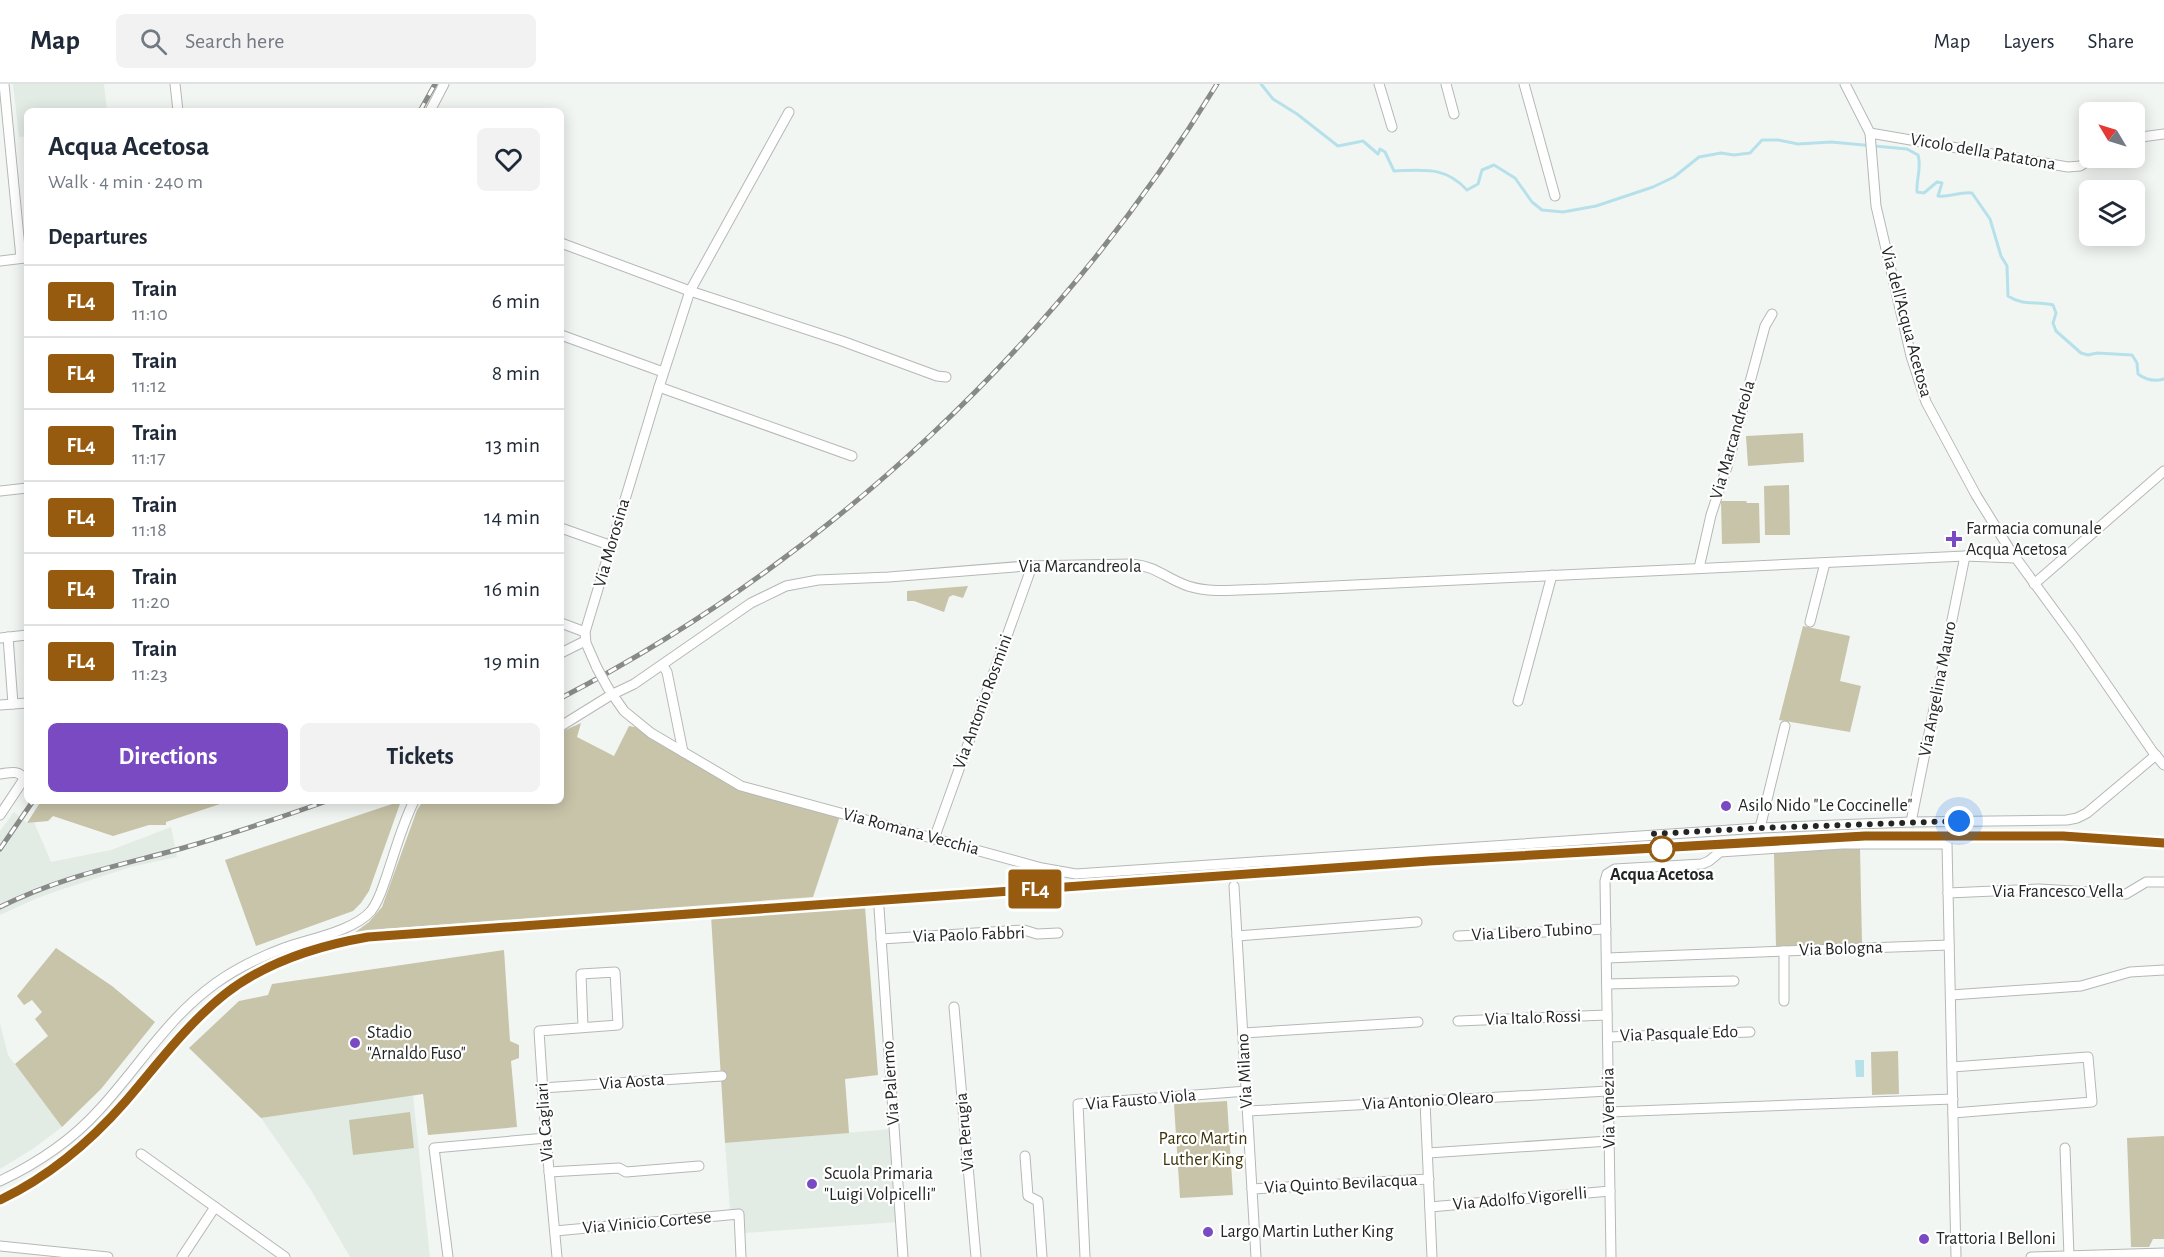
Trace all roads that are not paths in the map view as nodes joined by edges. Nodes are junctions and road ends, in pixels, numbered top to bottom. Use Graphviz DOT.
graph roads {
  1 [pos="4,84"];
  2 [pos="175,84"];
  3 [pos="444,84"];
  4 [pos="1379,84"];
  5 [pos="1446,84"];
  6 [pos="1524,84"];
  7 [pos="1845,84"];
  8 [pos="178,108"];
  9 [pos="432,108"];
  10 [pos="789,112"];
  11 [pos="1454,114"];
  12 [pos="1392,127"];
  13 [pos="2164,134"];
  14 [pos="2145,137"];
  15 [pos="1872,141"];
  16 [pos="2079,166"];
  17 [pos="1555,196"];
  18 [pos="564,244"];
  19 [pos="24,258"];
  20 [pos="0,261"];
  21 [pos="690,291"];
  22 [pos="1772,314"];
  23 [pos="564,336"];
  24 [pos="663,372"];
  25 [pos="946,377"];
  26 [pos="659,387"];
  27 [pos="852,456"];
  28 [pos="2164,471"];
  29 [pos="24,488"];
  30 [pos="0,491"];
  31 [pos="564,529"];
  32 [pos="612,546"];
  33 [pos="1965,556"];
  34 [pos="2015,558"];
  35 [pos="1825,563"];
  36 [pos="1032,566"];
  37 [pos="1699,568"];
  38 [pos="1552,575"];
  39 [pos="2034,584"];
  40 [pos="1810,622"];
  41 [pos="564,625"];
  42 [pos="24,635"];
  43 [pos="585,637"];
  44 [pos="4,638"];
  45 [pos="564,651"];
  46 [pos="663,666"];
  47 [pos="634,684"];
  48 [pos="609,692"];
  49 [pos="1518,700"];
  50 [pos="24,702"];
  51 [pos="13,704"];
  52 [pos="0,705"];
  53 [pos="624,711"];
  54 [pos="564,724"];
  55 [pos="1785,726"];
  56 [pos="683,752"];
  57 [pos="2156,755"];
  58 [pos="2164,765"];
  59 [pos="0,774"];
  60 [pos="413,804"];
  61 [pos="0,815"];
  62 [pos="1911,822"];
  63 [pos="1760,828"];
  64 [pos="934,839"];
  65 [pos="2164,882"];
  66 [pos="1234,886"];
  67 [pos="1948,893"];
  68 [pos="879,908"];
  69 [pos="1418,922"];
  70 [pos="1606,929"];
  71 [pos="1058,933"];
  72 [pos="1237,936"];
  73 [pos="1458,936"];
  74 [pos="881,939"];
  75 [pos="1950,945"];
  76 [pos="1784,951"];
  77 [pos="1607,958"];
  78 [pos="2164,970"];
  79 [pos="1734,981"];
  80 [pos="1607,984"];
  81 [pos="1951,995"];
  82 [pos="1784,1001"];
  83 [pos="954,1007"];
  84 [pos="1608,1015"];
  85 [pos="1458,1021"];
  86 [pos="1418,1022"];
  87 [pos="583,1027"];
  88 [pos="1750,1032"];
  89 [pos="1243,1033"];
  90 [pos="1608,1037"];
  91 [pos="1952,1067"];
  92 [pos="722,1076"];
  93 [pos="542,1088"];
  94 [pos="1246,1091"];
  95 [pos="1608,1091"];
  96 [pos="1953,1098"];
  97 [pos="1425,1102"];
  98 [pos="1248,1111"];
  99 [pos="1609,1112"];
  100 [pos="1953,1113"];
  101 [pos="546,1138"];
  102 [pos="1609,1142"];
  103 [pos="2065,1148"];
  104 [pos="1428,1153"];
  105 [pos="141,1154"];
  106 [pos="1025,1156"];
  107 [pos="699,1166"];
  108 [pos="549,1172"];
  109 [pos="1429,1179"];
  110 [pos="0,1181"];
  111 [pos="1252,1189"];
  112 [pos="1610,1191"];
  113 [pos="1430,1207"];
  114 [pos="215,1208"];
  115 [pos="555,1231"];
  116 [pos="0,1246"];
  117 [pos="2164,1253"];
  118 [pos="2076,1256"];
  119 [pos="108,1257"];
  120 [pos="182,1257"];
  121 [pos="285,1257"];
  122 [pos="448,1257"];
  123 [pos="557,1257"];
  124 [pos="741,1257"];
  125 [pos="903,1257"];
  126 [pos="976,1257"];
  127 [pos="1042,1257"];
  128 [pos="1085,1257"];
  129 [pos="1256,1257"];
  130 [pos="1432,1257"];
  131 [pos="1611,1257"];
  132 [pos="1956,1257"];
  133 [pos="2031,1257"];
  1 -- 19 [label="street"];
  2 -- 8 [label="street"];
  3 -- 9 [label="street"];
  4 -- 12 [label="street"];
  5 -- 11 [label="street"];
  6 -- 17 [label="street"];
  7 -- 15 [label="street"];
  10 -- 21 [label="street, Via Morosina"];
  13 -- 14 [label="street"];
  15 -- 16 [label="street, Vicolo della Patatona"];
  15 -- 34 [label="street, Via dell'Acqua Acetosa"];
  18 -- 21 [label="street"];
  19 -- 20 [label="street"];
  21 -- 24 [label="street, Via Morosina"];
  21 -- 25 [label="street"];
  22 -- 37 [label="street, Via Marcandreola"];
  23 -- 24 [label="street"];
  24 -- 26 [label="street, Via Morosina"];
  26 -- 27 [label="street"];
  26 -- 32 [label="street, Via Morosina"];
  28 -- 39 [label="street"];
  29 -- 30 [label="street"];
  31 -- 32 [label="street"];
  32 -- 43 [label="street, Via Morosina"];
  33 -- 34 [label="street, Via Marcandreola"];
  33 -- 35 [label="street, Via Marcandreola"];
  33 -- 62 [label="street, Via Angelina Mauro"];
  34 -- 39 [label="street, Via dell'Acqua Acetosa"];
  35 -- 37 [label="street, Via Marcandreola"];
  35 -- 40 [label="street"];
  36 -- 38 [label="street, Via Marcandreola"];
  36 -- 46 [label="street, Via Marcandreola"];
  36 -- 64 [label="street, Via Antonio Rosmini"];
  37 -- 38 [label="street, Via Marcandreola"];
  38 -- 49 [label="street"];
  39 -- 57 [label="street, Via dell'Acqua Acetosa"];
  41 -- 43 [label="street"];
  42 -- 44 [label="street"];
  43 -- 45 [label="street"];
  43 -- 48 [label="street, bridge"];
  44 -- 51 [label="street"];
  46 -- 47 [label="street, Via Marcandreola"];
  46 -- 56 [label="street"];
  47 -- 48 [label="street, Via Marcandreola"];
  47 -- 53 [label="street"];
  48 -- 53 [label="street, Via Romana Vecchia"];
  48 -- 54 [label="street, Via Marcandreola"];
  50 -- 51 [label="street"];
  51 -- 52 [label="street"];
  53 -- 56 [label="street, Via Romana Vecchia"];
  55 -- 63 [label="street"];
  56 -- 64 [label="street, Via Romana Vecchia"];
  57 -- 58 [label="street, Via dell'Acqua Acetosa"];
  57 -- 62 [label="street, Via Romana Vecchia"];
  59 -- 61 [label="street"];
  60 -- 110 [label="street"];
  62 -- 63 [label="street, Via Romana Vecchia"];
  63 -- 64 [label="street, Via Romana Vecchia"];
  65 -- 67 [label="street, Via Francesco Vella"];
  66 -- 72 [label="street, Via Milano"];
  67 -- 70 [label="street, Via Venezia"];
  67 -- 75 [label="street"];
  68 -- 74 [label="street, Via Palermo"];
  69 -- 72 [label="street"];
  70 -- 73 [label="street, Via Libero Tubino"];
  70 -- 77 [label="street, Via Venezia"];
  71 -- 74 [label="street, Via Paolo Fabbri"];
  72 -- 89 [label="street, Via Milano"];
  74 -- 125 [label="street, Via Palermo"];
  75 -- 76 [label="street, Via Bologna"];
  75 -- 81 [label="street"];
  76 -- 77 [label="street"];
  76 -- 82 [label="street, Via Bologna"];
  77 -- 80 [label="street, Via Venezia"];
  78 -- 81 [label="street"];
  79 -- 80 [label="street"];
  80 -- 84 [label="street, Via Venezia"];
  81 -- 91 [label="street"];
  83 -- 126 [label="street, Via Perugia"];
  84 -- 85 [label="street, Via Italo Rossi"];
  84 -- 90 [label="street, Via Venezia"];
  86 -- 89 [label="street"];
  87 -- 87 [label="street, Via Cagliari"];
  87 -- 93 [label="street, Via Cagliari"];
  88 -- 90 [label="street, Via Pasquale Edo"];
  89 -- 94 [label="street, Via Milano"];
  90 -- 95 [label="street, Via Venezia"];
  91 -- 96 [label="street"];
  91 -- 100 [label="street"];
  92 -- 93 [label="street, Via Aosta"];
  93 -- 101 [label="street, Via Cagliari"];
  94 -- 98 [label="street, Via Milano"];
  94 -- 128 [label="street, Via Fausto Viola"];
  95 -- 97 [label="street, Via Antonio Olearo"];
  95 -- 99 [label="street, Via Venezia"];
  96 -- 99 [label="street"];
  96 -- 100 [label="street"];
  97 -- 98 [label="street, Via Antonio Olearo"];
  97 -- 104 [label="street"];
  98 -- 111 [label="street, Via Milano"];
  99 -- 102 [label="street, Via Venezia"];
  100 -- 132 [label="street"];
  101 -- 108 [label="street, Via Cagliari"];
  101 -- 122 [label="street"];
  102 -- 104 [label="street"];
  102 -- 112 [label="street, Via Venezia"];
  103 -- 118 [label="street"];
  104 -- 109 [label="street"];
  105 -- 114 [label="street"];
  106 -- 127 [label="street"];
  107 -- 108 [label="street"];
  108 -- 115 [label="street, Via Cagliari"];
  109 -- 111 [label="street, Via Quinto Bevilacqua"];
  109 -- 113 [label="street"];
  111 -- 129 [label="street, Via Milano"];
  112 -- 113 [label="street, Via Adolfo Vigorelli"];
  112 -- 131 [label="street, Via Venezia"];
  113 -- 130 [label="street"];
  114 -- 120 [label="street"];
  114 -- 121 [label="street"];
  115 -- 123 [label="street, Via Cagliari"];
  115 -- 124 [label="street, Via Vinicio Cortese"];
  116 -- 119 [label="street"];
  117 -- 118 [label="street"];
  118 -- 133 [label="street"];
}
